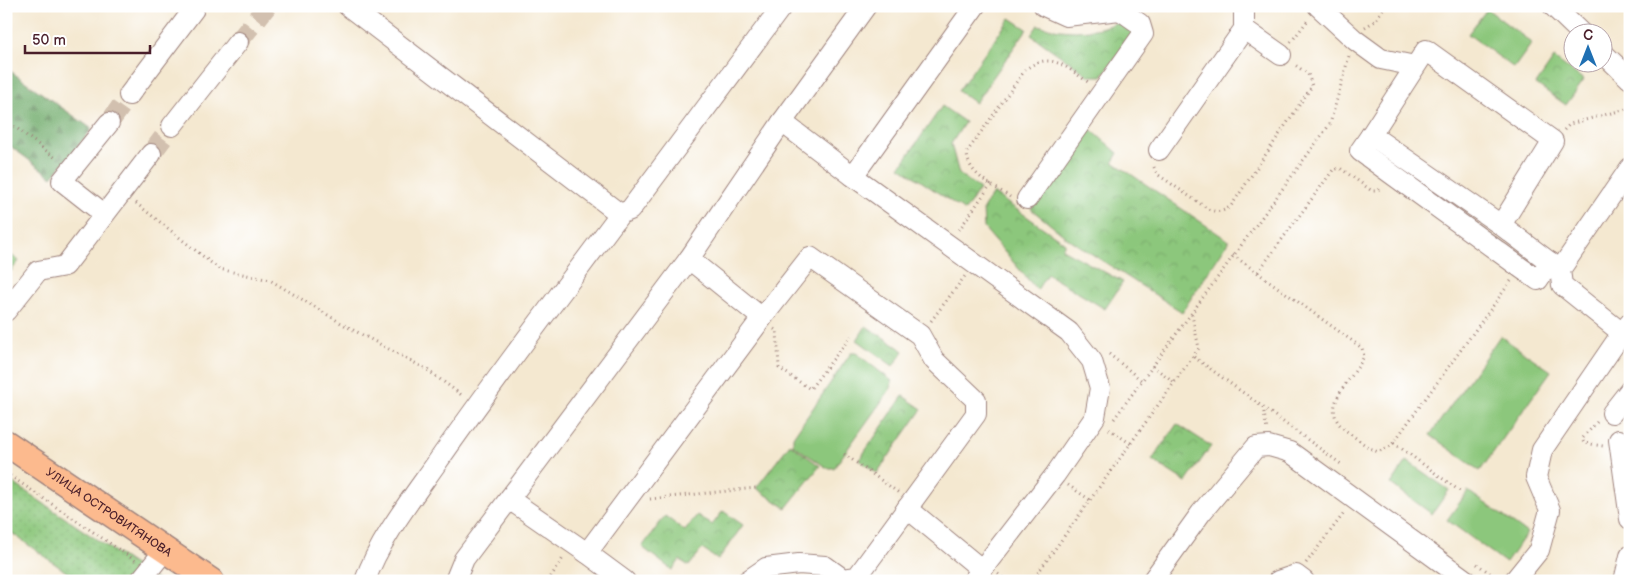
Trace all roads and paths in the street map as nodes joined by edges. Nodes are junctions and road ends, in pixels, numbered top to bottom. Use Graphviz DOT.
graph roads {
  1 [pos="348,6"];
  2 [pos="782,6"];
  3 [pos="866,6"];
  4 [pos="975,6"];
  5 [pos="1044,6"];
  6 [pos="1244,6"];
  7 [pos="1318,6"];
  8 [pos="1385,6"];
  9 [pos="1552,6"];
  10 [pos="1122,8"];
  11 [pos="194,10"];
  12 [pos="1569,22"];
  13 [pos="1244,29"];
  14 [pos="1355,40"];
  15 [pos="238,42"];
  16 [pos="1281,55"];
  17 [pos="1614,64"];
  18 [pos="1415,66"];
  19 [pos="1630,79"];
  20 [pos="1102,93"];
  21 [pos="129,95"];
  22 [pos="1630,108"];
  23 [pos="6,120"];
  24 [pos="782,122"];
  25 [pos="109,123"];
  26 [pos="172,126"];
  27 [pos="1371,135"];
  28 [pos="1553,141"];
  29 [pos="1159,150"];
  30 [pos="151,154"];
  31 [pos="1630,168"];
  32 [pos="72,170"];
  33 [pos="1390,173"];
  34 [pos="853,176"];
  35 [pos="991,184"];
  36 [pos="122,192"];
  37 [pos="1027,199"];
  38 [pos="104,214"];
  39 [pos="620,214"];
  40 [pos="970,214"];
  41 [pos="1501,225"];
  42 [pos="1234,254"];
  43 [pos="689,259"];
  44 [pos="974,264"];
  45 [pos="1555,266"];
  46 [pos="1521,268"];
  47 [pos="1258,272"];
  48 [pos="6,312"];
  49 [pos="1191,312"];
  50 [pos="762,318"];
  51 [pos="1626,328"];
  52 [pos="920,335"];
  53 [pos="851,336"];
  54 [pos="1102,348"];
  55 [pos="1152,366"];
  56 [pos="1141,380"];
  57 [pos="1176,383"];
  58 [pos="1630,390"];
  59 [pos="476,405"];
  60 [pos="1607,414"];
  61 [pos="1582,439"];
  62 [pos="1619,440"];
  63 [pos="6,443"];
  64 [pos="1394,443"];
  65 [pos="1131,444"];
  66 [pos="844,454"];
  67 [pos="6,473"];
  68 [pos="1073,476"];
  69 [pos="756,488"];
  70 [pos="1062,492"];
  71 [pos="1461,492"];
  72 [pos="509,499"];
  73 [pos="1355,500"];
  74 [pos="626,502"];
  75 [pos="909,505"];
  76 [pos="1630,520"];
  77 [pos="580,548"];
  78 [pos="165,550"];
  79 [pos="1630,556"];
  80 [pos="1006,569"];
  81 [pos="145,575"];
  82 [pos="984,577"];
  83 [pos="1293,579"];
  84 [pos="211,581"];
  85 [pos="365,581"];
  86 [pos="455,581"];
  87 [pos="548,581"];
  88 [pos="625,581"];
  89 [pos="747,581"];
  90 [pos="1032,581"];
  91 [pos="1152,581"];
  92 [pos="1467,581"];
  93 [pos="1514,581"];
  94 [pos="1624,581"];
  1 -- 39 [label="lane"];
  2 -- 39 [label="lane"];
  3 -- 24 [label="lane"];
  4 -- 34 [label="lane"];
  5 -- 10 [label="lane"];
  6 -- 13 [label="lane"];
  7 -- 14 [label="lane"];
  8 -- 14 [label="path"];
  9 -- 12 [label="lane"];
  10 -- 20 [label="lane"];
  11 -- 21 [label="lane"];
  13 -- 16 [label="lane"];
  13 -- 29 [label="lane"];
  14 -- 18 [label="lane"];
  14 -- 42 [label="path"];
  15 -- 26 [label="lane"];
  16 -- 29 [label="path"];
  17 -- 19 [label="lane"];
  18 -- 27 [label="lane"];
  18 -- 28 [label="lane"];
  20 -- 35 [label="path"];
  20 -- 37 [label="lane"];
  22 -- 28 [label="path"];
  23 -- 32 [label="path"];
  24 -- 34 [label="lane"];
  24 -- 43 [label="lane"];
  25 -- 32 [label="lane"];
  27 -- 33 [label="lane"];
  27 -- 41 [label="lane"];
  28 -- 41 [label="lane"];
  30 -- 36 [label="lane"];
  31 -- 45 [label="lane"];
  32 -- 38 [label="lane"];
  33 -- 46 [label="lane"];
  33 -- 47 [label="path"];
  34 -- 44 [label="lane"];
  35 -- 37 [label="path"];
  35 -- 40 [label="path"];
  36 -- 38 [label="lane"];
  36 -- 59 [label="path"];
  38 -- 48 [label="lane"];
  39 -- 59 [label="lane"];
  41 -- 45 [label="lane"];
  42 -- 47 [label="path"];
  42 -- 49 [label="path"];
  43 -- 50 [label="lane"];
  43 -- 72 [label="lane"];
  44 -- 52 [label="path"];
  44 -- 82 [label="lane"];
  45 -- 46 [label="lane"];
  45 -- 51 [label="lane"];
  46 -- 64 [label="path"];
  47 -- 64 [label="path"];
  49 -- 55 [label="path"];
  49 -- 57 [label="path"];
  50 -- 52 [label="lane"];
  50 -- 53 [label="path"];
  50 -- 74 [label="lane"];
  51 -- 93 [label="lane"];
  52 -- 75 [label="lane"];
  54 -- 56 [label="path"];
  55 -- 56 [label="path"];
  55 -- 57 [label="path"];
  56 -- 65 [label="path"];
  57 -- 65 [label="path"];
  58 -- 60 [label="lane"];
  59 -- 85 [label="lane"];
  60 -- 61 [label="path"];
  62 -- 76 [label="lane"];
  63 -- 78 [label="main road, УЛИЦА ОСТРОВИТЯНОВА"];
  64 -- 71 [label="path"];
  65 -- 90 [label="path"];
  66 -- 75 [label="path"];
  67 -- 81 [label="path"];
  68 -- 70 [label="path"];
  69 -- 74 [label="path"];
  72 -- 77 [label="lane"];
  72 -- 86 [label="lane"];
  73 -- 83 [label="path"];
  73 -- 91 [label="lane"];
  73 -- 92 [label="lane"];
  74 -- 77 [label="lane"];
  75 -- 82 [label="lane"];
  75 -- 89 [label="lane"];
  77 -- 87 [label="path"];
  77 -- 88 [label="lane"];
  78 -- 81 [label="lane"];
  78 -- 84 [label="main road, УЛИЦА ОСТРОВИТЯНОВА"];
  79 -- 94 [label="lane"];
  80 -- 82 [label="path"];
}
